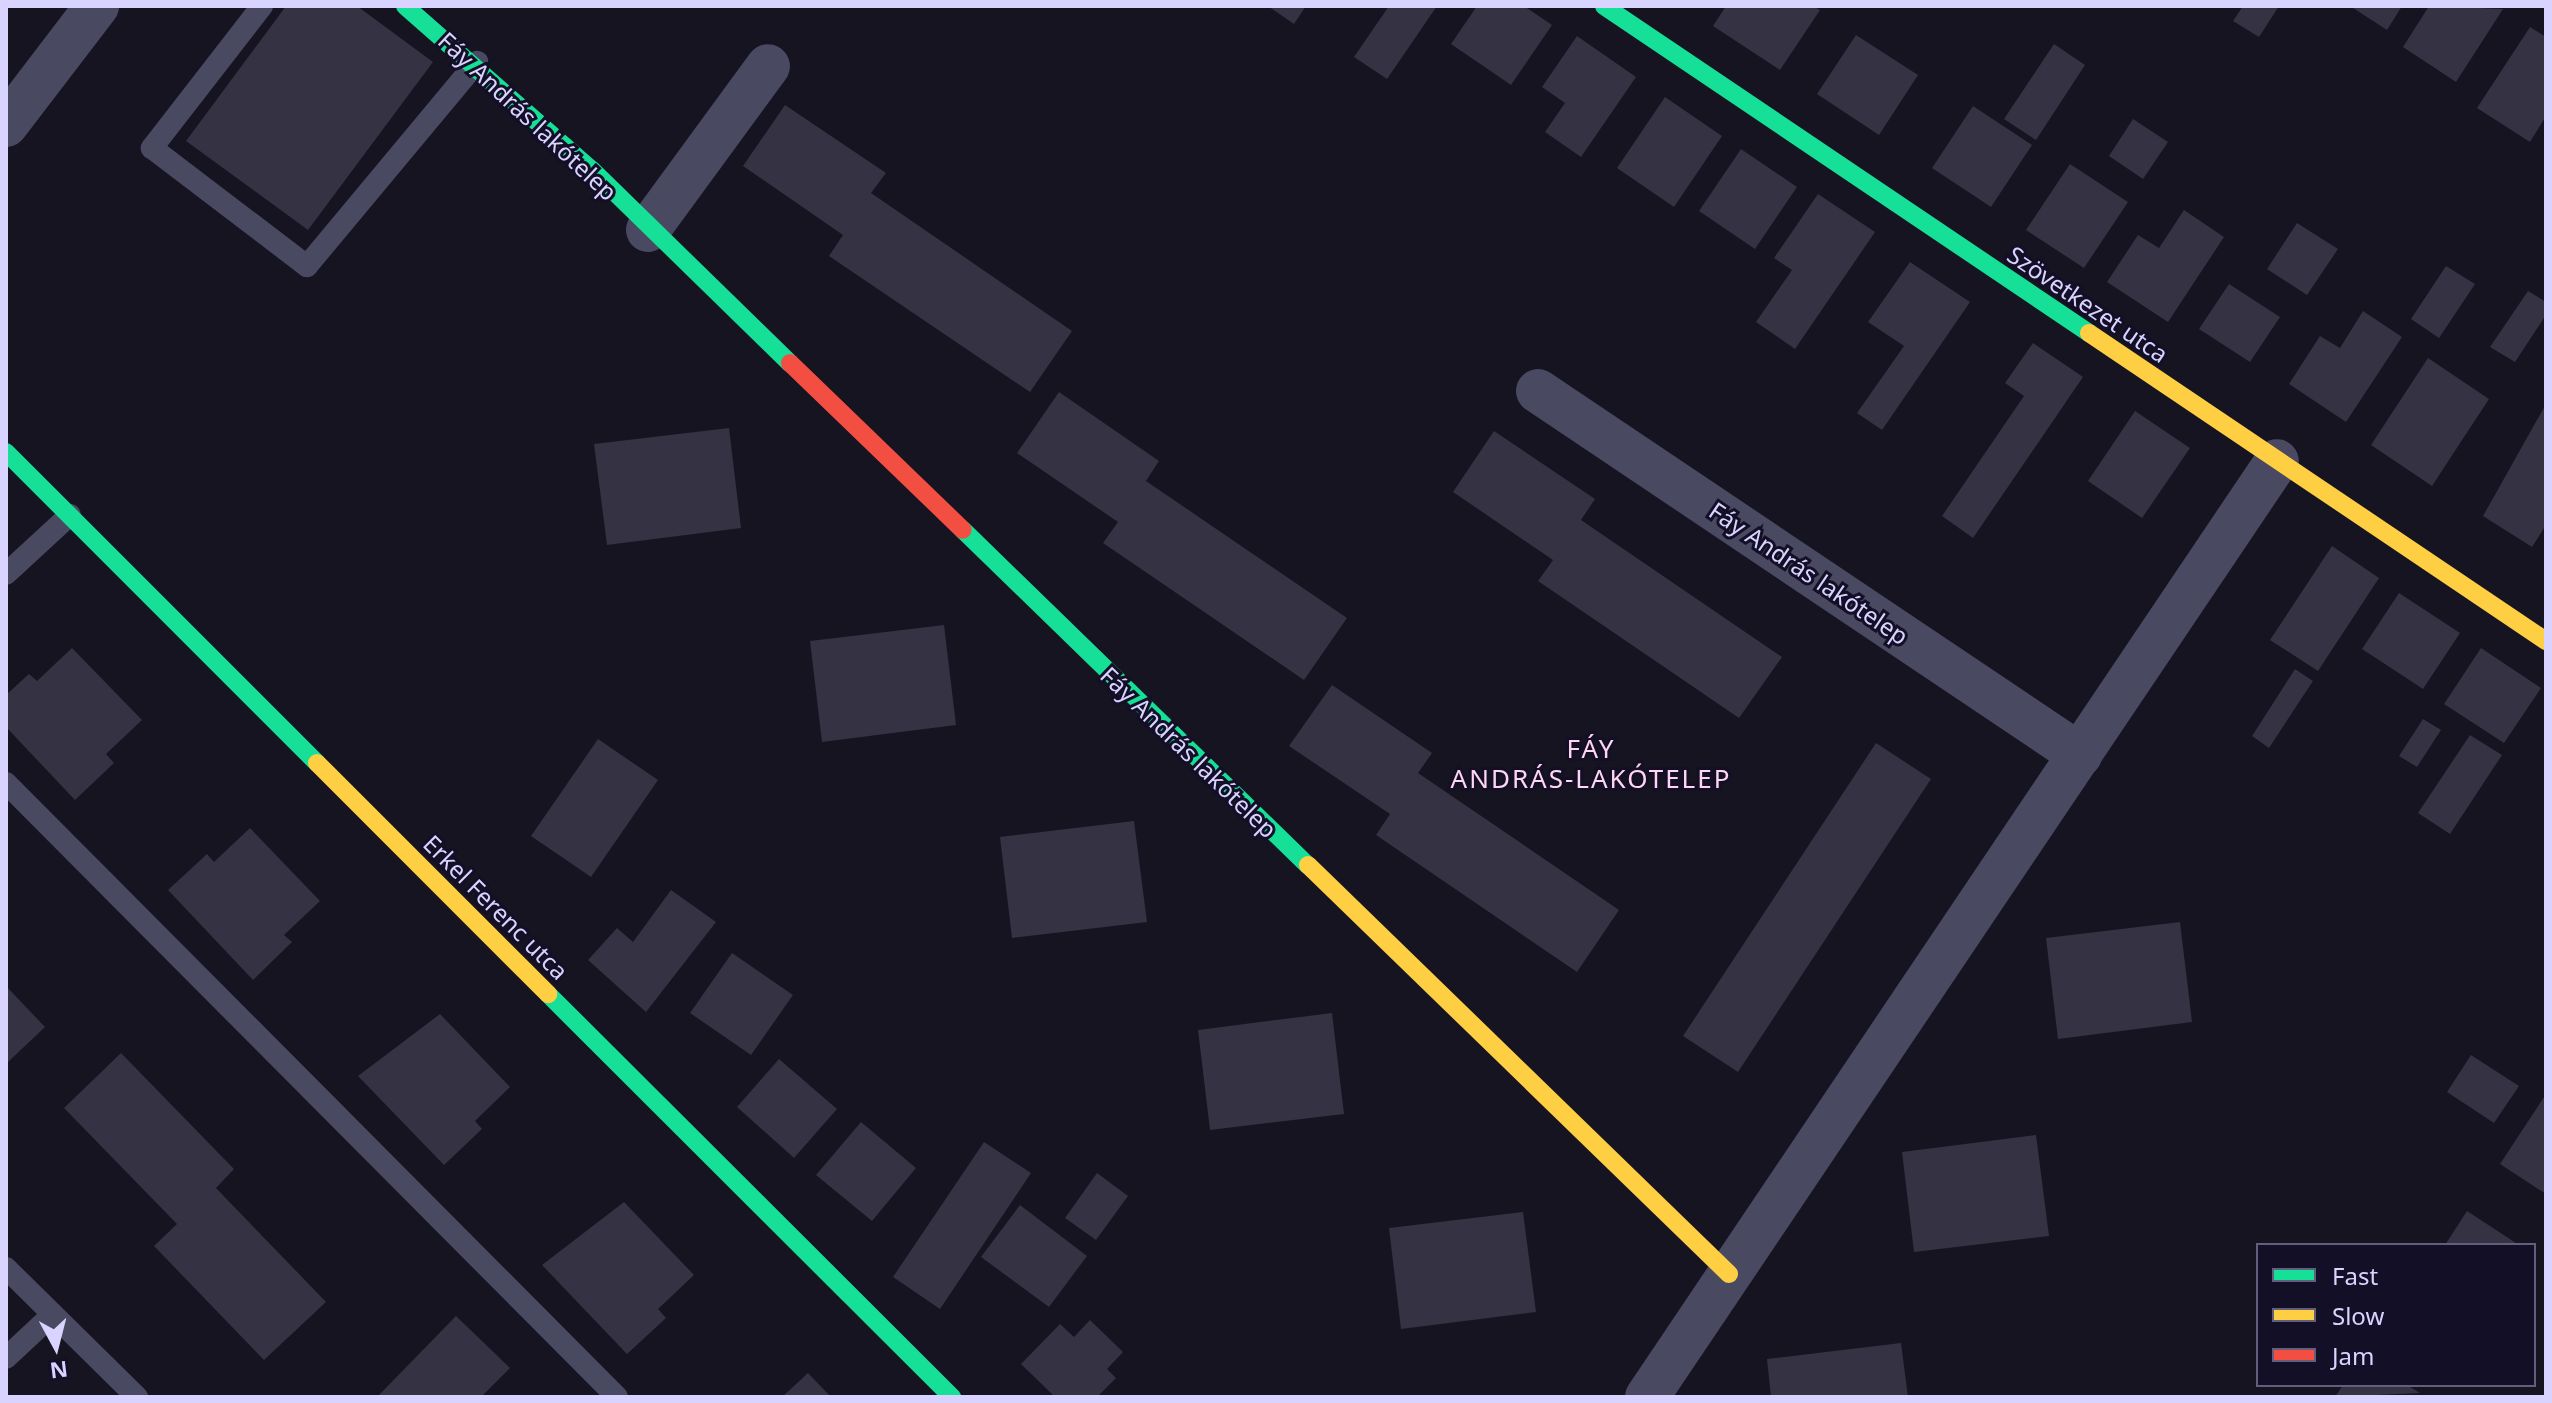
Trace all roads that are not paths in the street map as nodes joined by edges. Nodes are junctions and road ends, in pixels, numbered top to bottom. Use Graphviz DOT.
graph roads {
  1 [pos="97,6"];
  2 [pos="262,6"];
  3 [pos="405,6"];
  4 [pos="1604,6"];
  5 [pos="477,62"];
  6 [pos="768,66"];
  7 [pos="6,125"];
  8 [pos="648,230"];
  9 [pos="1538,391"];
  10 [pos="6,452"];
  11 [pos="2277,461"];
  12 [pos="70,515"];
  13 [pos="6,574"];
  14 [pos="2546,641"];
  15 [pos="2080,755"];
  16 [pos="6,783"];
  17 [pos="6,1268"];
  18 [pos="1729,1274"];
  19 [pos="53,1314"];
  20 [pos="6,1358"];
  21 [pos="137,1397"];
  22 [pos="617,1397"];
  23 [pos="952,1397"];
  24 [pos="1647,1397"];
  1 -- 7 [label="street"];
  2 -- 5 [label="lane"];
  3 -- 5 [label="street, Fáy András lakótelep"];
  4 -- 11 [label="street, Szövetkezet utca"];
  5 -- 8 [label="street, Fáy András lakótelep"];
  6 -- 8 [label="street"];
  8 -- 18 [label="street, Fáy András lakótelep"];
  9 -- 15 [label="street, Fáy András lakótelep"];
  10 -- 12 [label="street, Erkel Ferenc utca"];
  11 -- 14 [label="street, Szövetkezet utca"];
  11 -- 15 [label="street"];
  12 -- 13 [label="lane"];
  12 -- 23 [label="street, Erkel Ferenc utca"];
  15 -- 18 [label="street"];
  16 -- 22 [label="lane"];
  17 -- 19 [label="lane"];
  18 -- 24 [label="street"];
  19 -- 20 [label="lane"];
  19 -- 21 [label="lane"];
}
